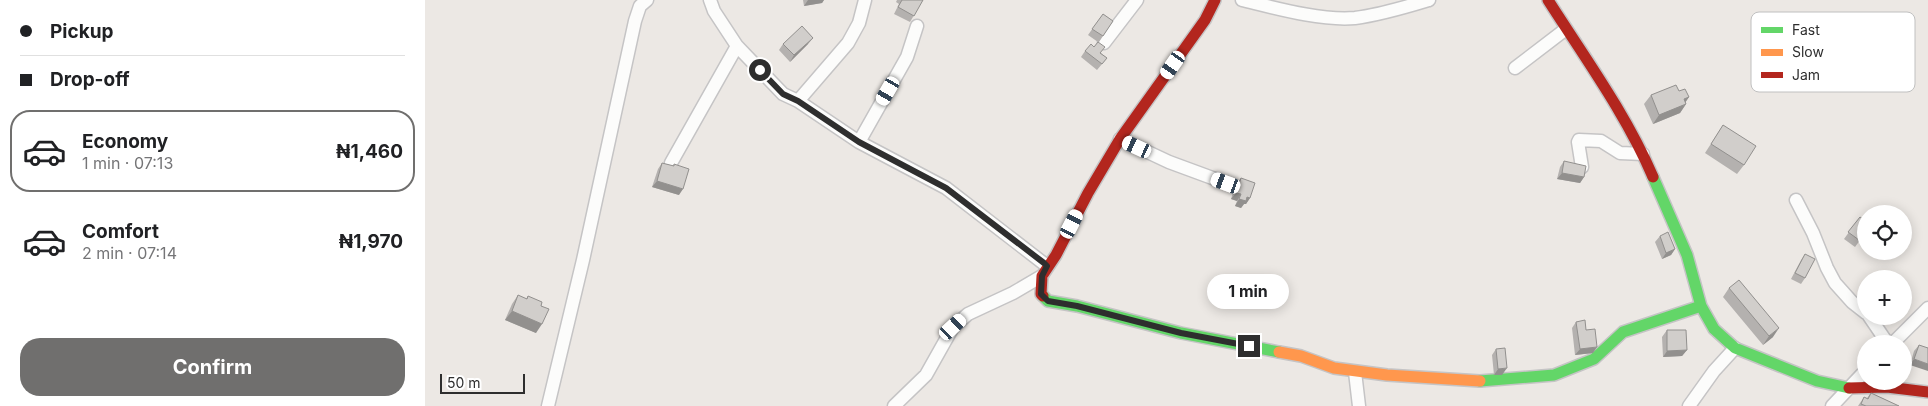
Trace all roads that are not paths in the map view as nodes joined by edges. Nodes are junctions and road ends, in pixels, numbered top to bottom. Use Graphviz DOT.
graph roads {
  1 [pos="647,0"];
  2 [pos="704,0"];
  3 [pos="710,0"];
  4 [pos="865,0"];
  5 [pos="1137,0"];
  6 [pos="1215,0"];
  7 [pos="1242,0"];
  8 [pos="1429,0"];
  9 [pos="1547,0"];
  10 [pos="917,26"];
  11 [pos="1566,29"];
  12 [pos="1104,43"];
  13 [pos="737,46"];
  14 [pos="1515,68"];
  15 [pos="798,101"];
  16 [pos="1120,139"];
  17 [pos="859,142"];
  18 [pos="1643,154"];
  19 [pos="671,163"];
  20 [pos="1583,167"];
  21 [pos="1226,183"];
  22 [pos="1795,200"];
  23 [pos="1045,271"];
  24 [pos="1701,306"];
  25 [pos="1857,306"];
  26 [pos="1928,308"];
  27 [pos="1901,335"];
  28 [pos="1735,348"];
  29 [pos="1355,372"];
  30 [pos="1857,379"];
  31 [pos="1857,387"];
  32 [pos="1848,388"];
  33 [pos="1912,389"];
  34 [pos="1928,392"];
  35 [pos="547,406"];
  36 [pos="894,406"];
  37 [pos="1359,406"];
  38 [pos="1689,406"];
  39 [pos="1831,406"];
  1 -- 35 [label="street"];
  2 -- 3 [label="street"];
  3 -- 13 [label="street"];
  4 -- 15 [label="street"];
  5 -- 12 [label="street"];
  6 -- 16 [label="street"];
  7 -- 8 [label="street"];
  9 -- 11 [label="street"];
  10 -- 17 [label="street"];
  11 -- 14 [label="street"];
  11 -- 18 [label="street"];
  13 -- 15 [label="street"];
  13 -- 19 [label="street"];
  15 -- 17 [label="street"];
  16 -- 21 [label="street"];
  16 -- 23 [label="street"];
  17 -- 23 [label="street"];
  18 -- 20 [label="street"];
  18 -- 24 [label="street"];
  22 -- 25 [label="street"];
  23 -- 29 [label="street"];
  23 -- 36 [label="street"];
  24 -- 28 [label="street"];
  24 -- 29 [label="street"];
  26 -- 27 [label="street"];
  28 -- 32 [label="street"];
  28 -- 38 [label="street"];
  29 -- 37 [label="street"];
  30 -- 32 [label="street"];
  31 -- 32 [label="street"];
  32 -- 39 [label="street"];
  33 -- 34 [label="street"];
}
